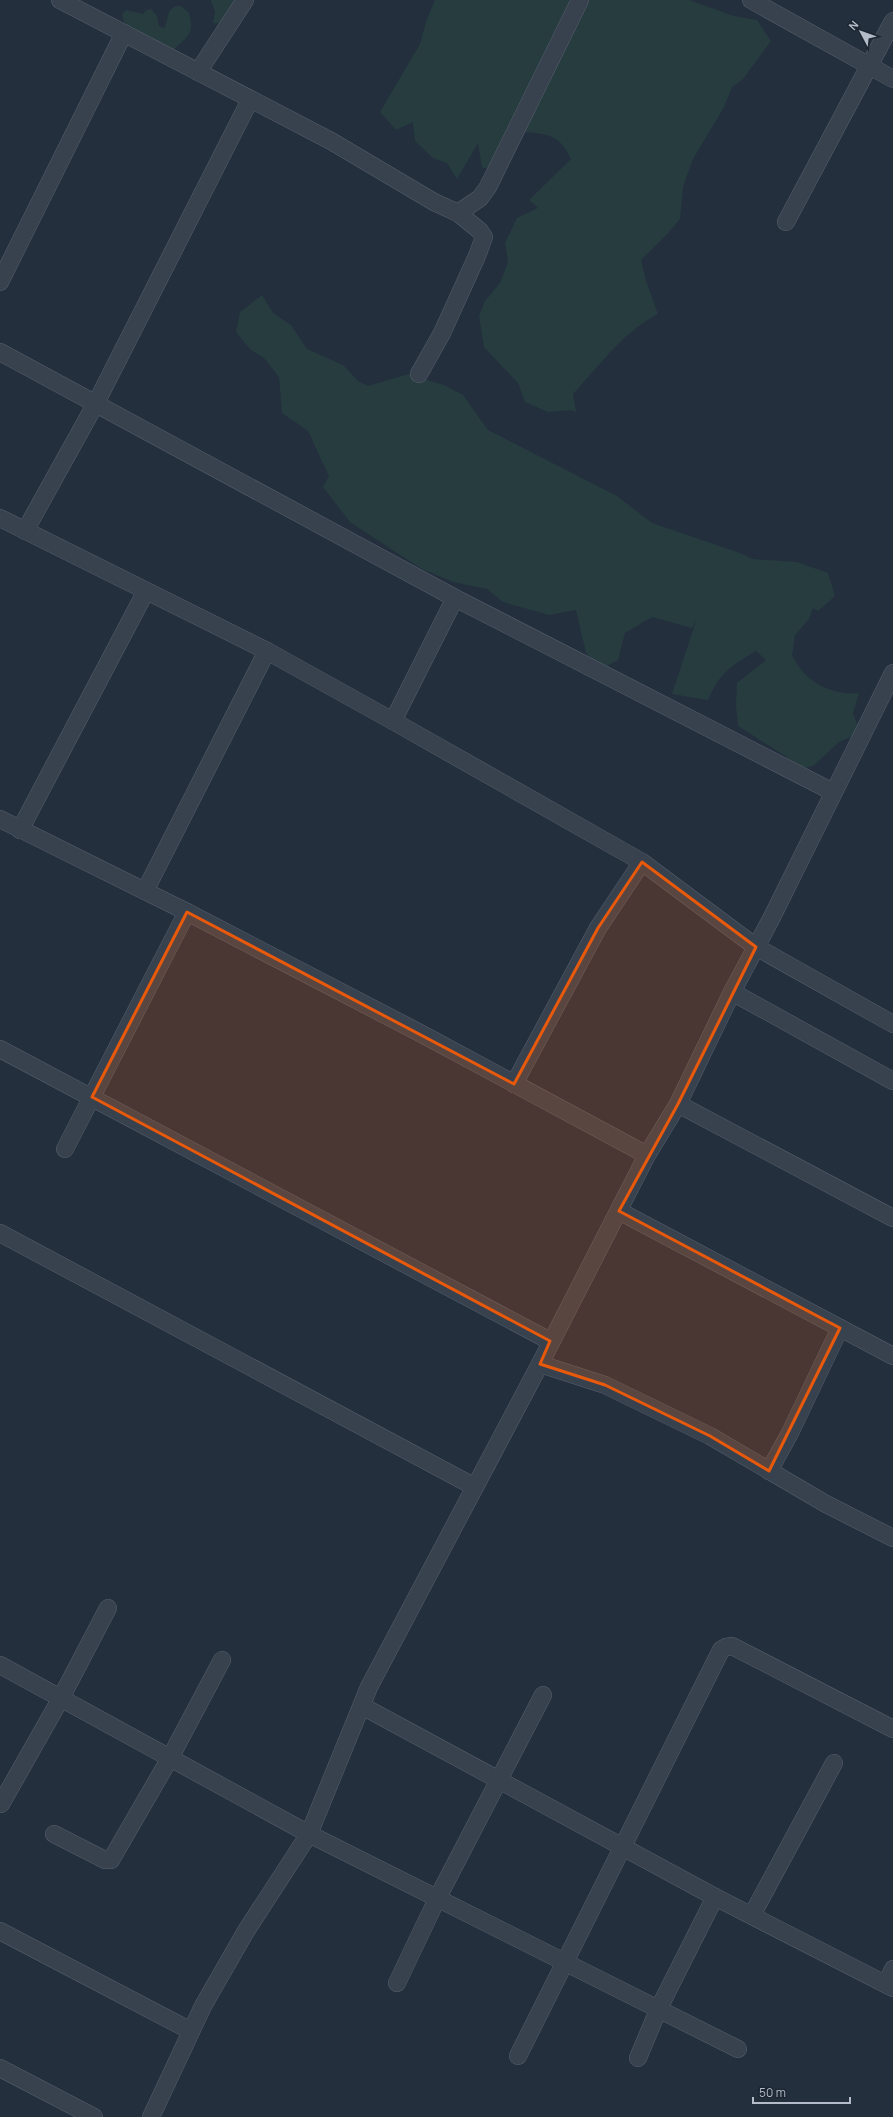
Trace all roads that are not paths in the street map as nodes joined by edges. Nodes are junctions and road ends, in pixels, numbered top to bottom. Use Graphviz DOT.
graph roads {
  1 [pos="245,0"];
  2 [pos="580,0"];
  3 [pos="751,0"];
  4 [pos="67,2"];
  5 [pos="893,22"];
  6 [pos="124,33"];
  7 [pos="869,66"];
  8 [pos="198,72"];
  9 [pos="893,79"];
  10 [pos="250,100"];
  11 [pos="458,213"];
  12 [pos="786,222"];
  13 [pos="0,282"];
  14 [pos="0,352"];
  15 [pos="419,374"];
  16 [pos="96,403"];
  17 [pos="0,518"];
  18 [pos="25,531"];
  19 [pos="146,592"];
  20 [pos="455,598"];
  21 [pos="267,651"];
  22 [pos="893,673"];
  23 [pos="393,721"];
  24 [pos="833,792"];
  25 [pos="0,819"];
  26 [pos="20,830"];
  27 [pos="642,862"];
  28 [pos="145,891"];
  29 [pos="187,912"];
  30 [pos="756,947"];
  31 [pos="732,992"];
  32 [pos="891,1018"];
  33 [pos="0,1049"];
  34 [pos="893,1081"];
  35 [pos="514,1084"];
  36 [pos="92,1097"];
  37 [pos="678,1104"];
  38 [pos="65,1150"];
  39 [pos="646,1156"];
  40 [pos="619,1211"];
  41 [pos="893,1218"];
  42 [pos="0,1233"];
  43 [pos="840,1328"];
  44 [pos="550,1342"];
  45 [pos="893,1356"];
  46 [pos="540,1364"];
  47 [pos="769,1471"];
  48 [pos="475,1487"];
  49 [pos="893,1538"];
  50 [pos="108,1608"];
  51 [pos="222,1660"];
  52 [pos="0,1665"];
  53 [pos="543,1695"];
  54 [pos="61,1698"];
  55 [pos="362,1706"];
  56 [pos="893,1729"];
  57 [pos="170,1758"];
  58 [pos="834,1763"];
  59 [pos="499,1780"];
  60 [pos="1,1804"];
  61 [pos="54,1834"];
  62 [pos="309,1834"];
  63 [pos="624,1846"];
  64 [pos="715,1897"];
  65 [pos="437,1899"];
  66 [pos="752,1915"];
  67 [pos="0,1931"];
  68 [pos="564,1962"];
  69 [pos="891,1980"];
  70 [pos="397,1983"];
  71 [pos="659,2008"];
  72 [pos="191,2031"];
  73 [pos="738,2049"];
  74 [pos="518,2056"];
  75 [pos="638,2058"];
  76 [pos="0,2068"];
  77 [pos="94,2117"];
  78 [pos="151,2117"];
  1 -- 8 [label="street"];
  2 -- 11 [label="street"];
  3 -- 7 [label="street"];
  4 -- 6 [label="street"];
  5 -- 7 [label="street"];
  6 -- 8 [label="street"];
  6 -- 13 [label="street"];
  7 -- 9 [label="street"];
  7 -- 12 [label="street"];
  8 -- 10 [label="street"];
  10 -- 11 [label="street"];
  10 -- 16 [label="street"];
  11 -- 15 [label="street"];
  14 -- 16 [label="street"];
  16 -- 18 [label="street"];
  16 -- 20 [label="street"];
  17 -- 18 [label="street"];
  18 -- 19 [label="street"];
  19 -- 21 [label="street"];
  19 -- 26 [label="street"];
  20 -- 23 [label="street"];
  20 -- 24 [label="street"];
  21 -- 23 [label="street"];
  21 -- 28 [label="street"];
  22 -- 24 [label="street"];
  23 -- 27 [label="street"];
  24 -- 30 [label="street"];
  25 -- 26 [label="street"];
  26 -- 28 [label="street"];
  27 -- 30 [label="street"];
  27 -- 35 [label="street"];
  28 -- 29 [label="street"];
  29 -- 35 [label="street"];
  29 -- 36 [label="street"];
  30 -- 31 [label="street"];
  30 -- 32 [label="street"];
  31 -- 34 [label="street"];
  31 -- 37 [label="street"];
  33 -- 36 [label="street"];
  35 -- 39 [label="street"];
  36 -- 38 [label="street"];
  36 -- 44 [label="street"];
  37 -- 39 [label="street"];
  37 -- 41 [label="street"];
  39 -- 40 [label="street"];
  40 -- 43 [label="street"];
  40 -- 44 [label="street"];
  42 -- 48 [label="street"];
  43 -- 45 [label="street"];
  43 -- 47 [label="street"];
  44 -- 46 [label="street"];
  46 -- 47 [label="street"];
  46 -- 48 [label="street"];
  47 -- 49 [label="street"];
  48 -- 55 [label="street"];
  50 -- 54 [label="street"];
  51 -- 57 [label="street"];
  52 -- 54 [label="street"];
  53 -- 59 [label="street"];
  54 -- 57 [label="street"];
  54 -- 60 [label="street"];
  55 -- 59 [label="street"];
  55 -- 62 [label="street"];
  56 -- 63 [label="street"];
  57 -- 61 [label="street"];
  57 -- 62 [label="street"];
  58 -- 66 [label="street"];
  59 -- 63 [label="street"];
  59 -- 65 [label="street"];
  62 -- 65 [label="street"];
  62 -- 72 [label="street"];
  63 -- 64 [label="street"];
  63 -- 68 [label="street"];
  64 -- 66 [label="street"];
  64 -- 71 [label="street"];
  65 -- 68 [label="street"];
  65 -- 70 [label="street"];
  66 -- 69 [label="street"];
  67 -- 72 [label="street"];
  68 -- 71 [label="street"];
  68 -- 74 [label="street"];
  71 -- 73 [label="street"];
  71 -- 75 [label="street"];
  72 -- 78 [label="street"];
  76 -- 77 [label="street"];
}
